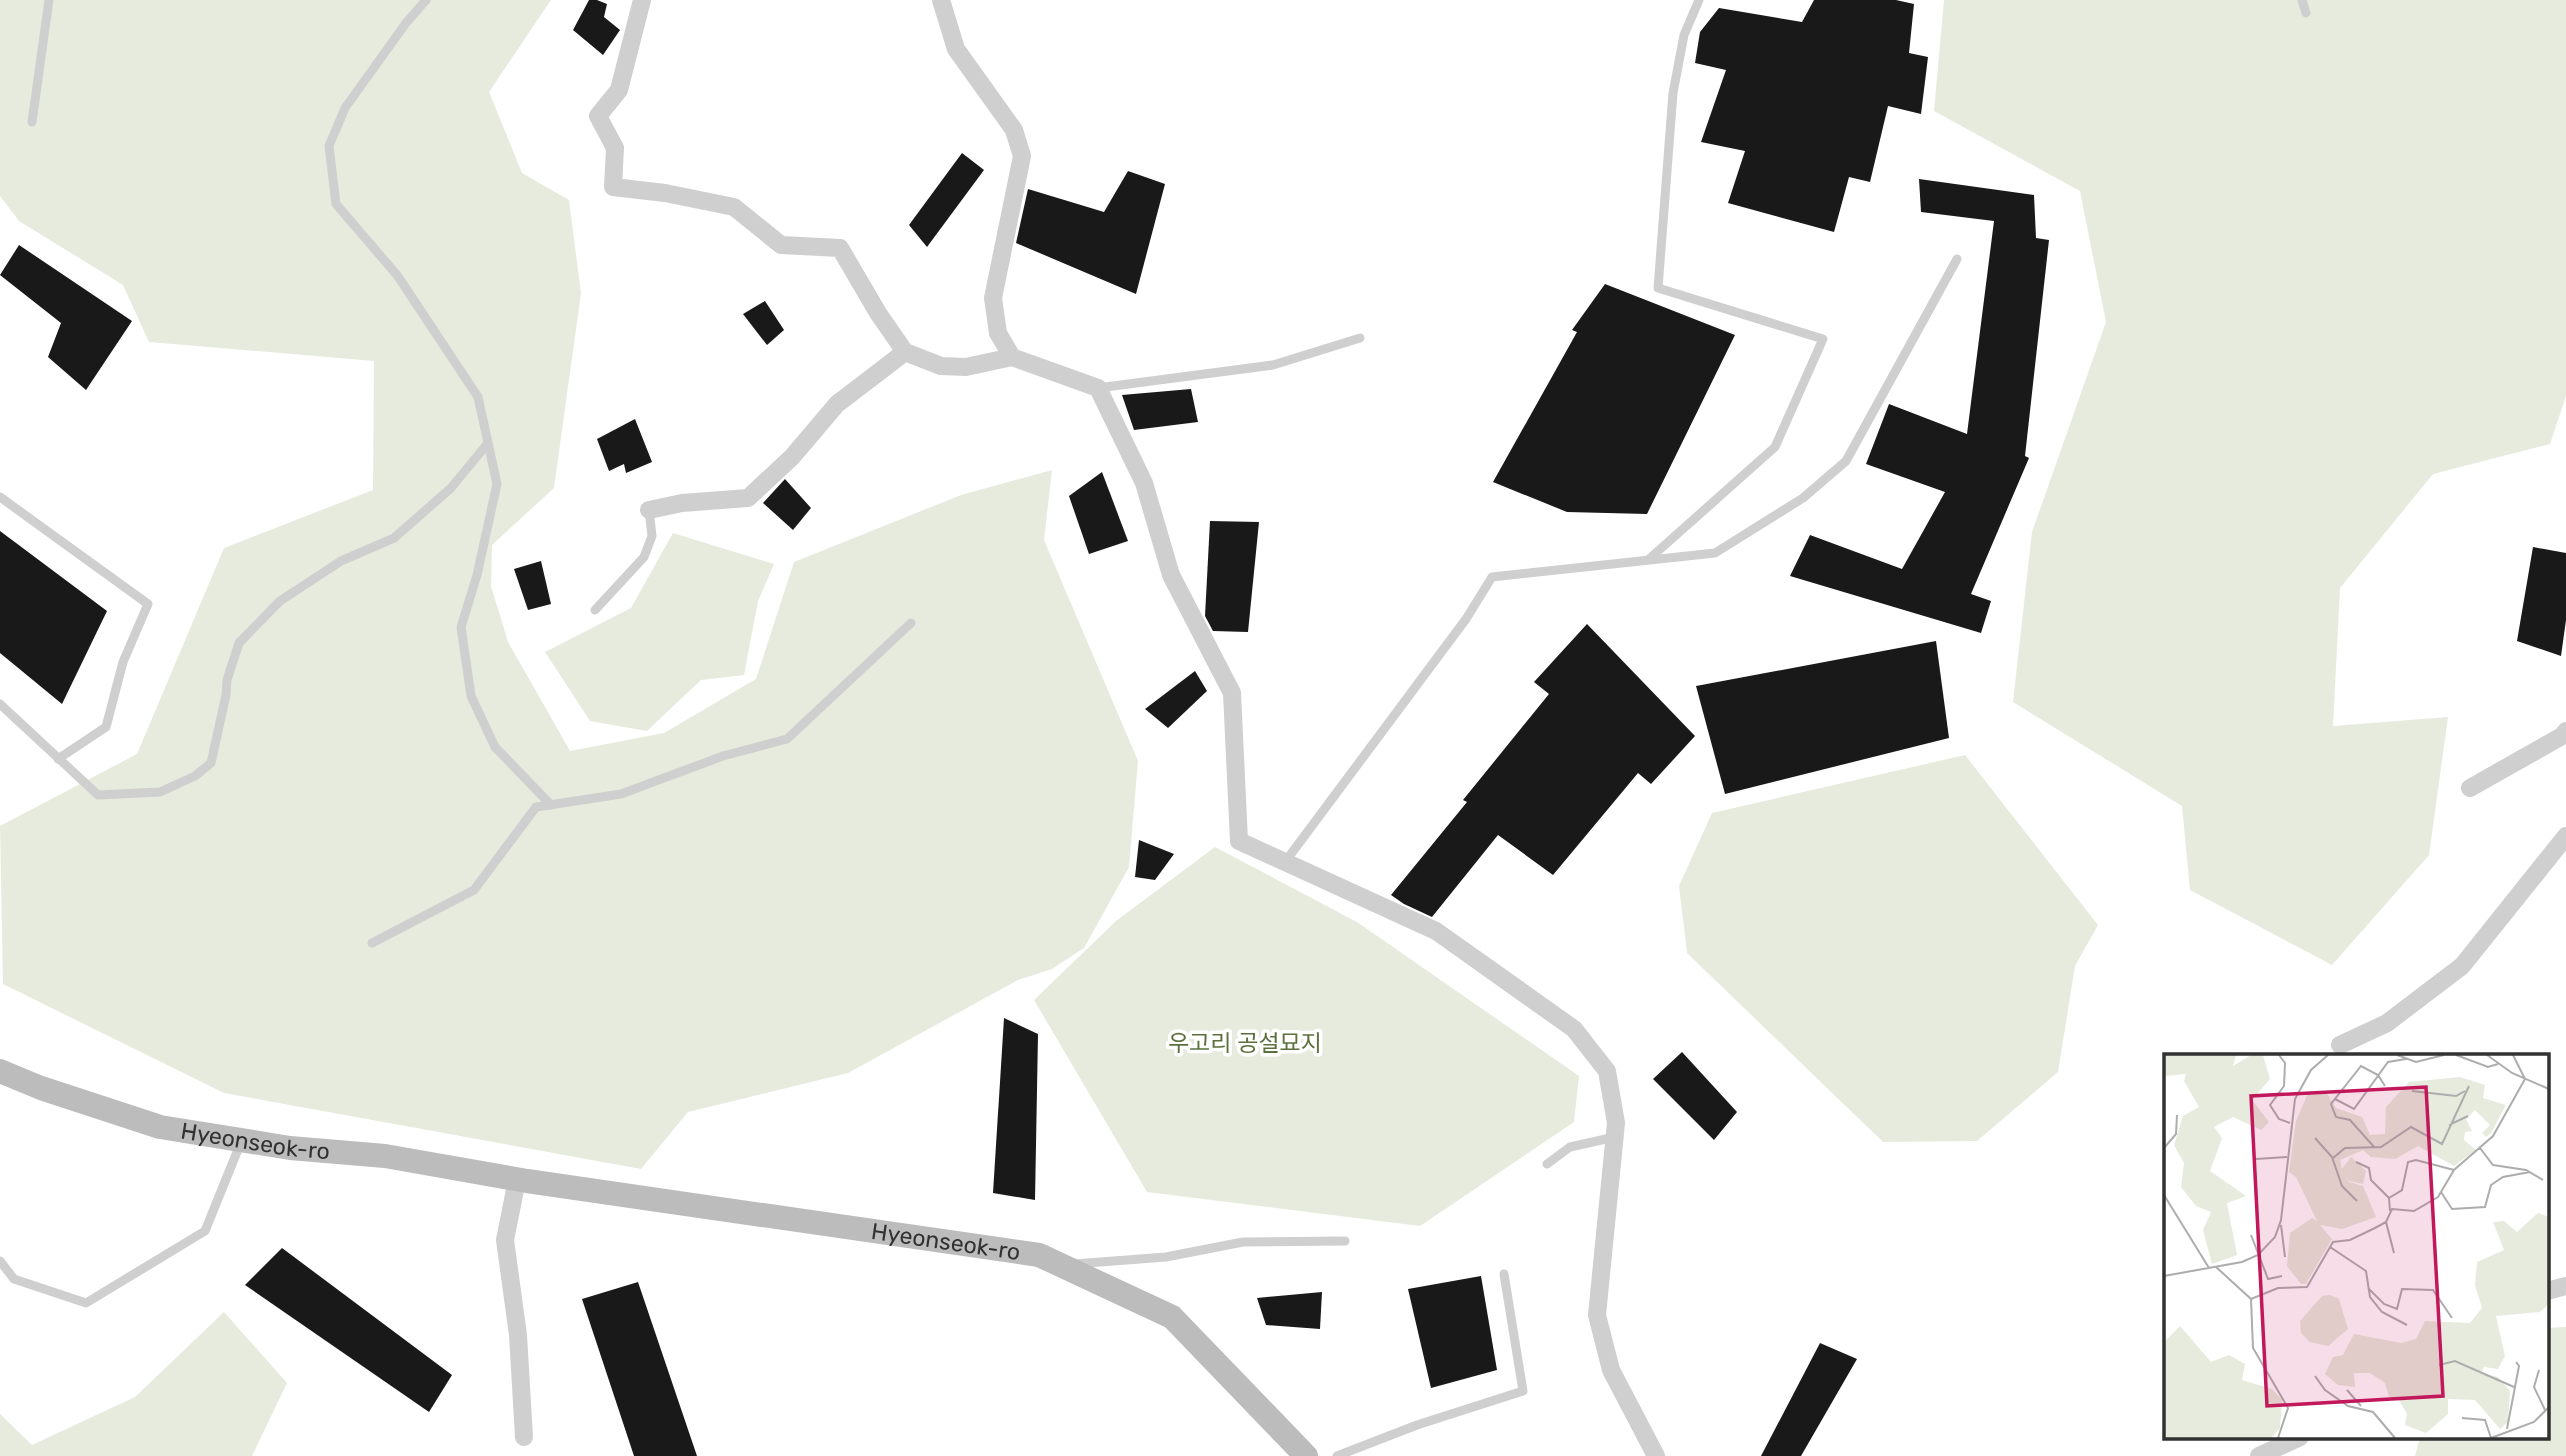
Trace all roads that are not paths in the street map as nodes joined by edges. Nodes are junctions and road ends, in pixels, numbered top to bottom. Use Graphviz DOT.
graph roads {
  1 [pos="49,0"];
  2 [pos="426,0"];
  3 [pos="642,0"];
  4 [pos="941,0"];
  5 [pos="1699,0"];
  6 [pos="2302,0"];
  7 [pos="2306,13"];
  8 [pos="32,122"];
  9 [pos="1957,259"];
  10 [pos="1360,338"];
  11 [pos="905,352"];
  12 [pos="1012,357"];
  13 [pos="1098,388"];
  14 [pos="488,443"];
  15 [pos="0,497"];
  16 [pos="649,510"];
  17 [pos="1648,560"];
  18 [pos="595,610"];
  19 [pos="911,623"];
  20 [pos="0,704"];
  21 [pos="2566,731"];
  22 [pos="58,759"];
  23 [pos="2470,788"];
  24 [pos="551,804"];
  25 [pos="2566,836"];
  26 [pos="1285,862"];
  27 [pos="372,943"];
  28 [pos="2340,1045"];
  29 [pos="0,1071"];
  30 [pos="1615,1137"];
  31 [pos="241,1140"];
  32 [pos="1547,1164"];
  33 [pos="517,1180"];
  34 [pos="1345,1241"];
  35 [pos="0,1261"];
  36 [pos="1062,1265"];
  37 [pos="1504,1274"];
  38 [pos="2566,1286"];
  39 [pos="2548,1292"];
  40 [pos="524,1437"];
  41 [pos="2298,1438"];
  42 [pos="1307,1456"];
  43 [pos="1337,1456"];
  44 [pos="1656,1456"];
  45 [pos="2259,1456"];
  1 -- 8 [label="lane"];
  2 -- 14 [label="lane"];
  3 -- 11 [label="street"];
  4 -- 12 [label="street"];
  5 -- 17 [label="lane"];
  6 -- 7 [label="lane"];
  9 -- 17 [label="lane"];
  10 -- 13 [label="lane"];
  11 -- 12 [label="street"];
  11 -- 16 [label="street"];
  12 -- 13 [label="street"];
  13 -- 26 [label="street"];
  14 -- 22 [label="lane"];
  14 -- 24 [label="lane"];
  15 -- 22 [label="lane"];
  16 -- 18 [label="lane"];
  17 -- 26 [label="lane"];
  19 -- 24 [label="lane"];
  20 -- 22 [label="lane"];
  21 -- 23 [label="street"];
  24 -- 27 [label="lane"];
  25 -- 28 [label="street"];
  26 -- 30 [label="street"];
  29 -- 31 [label="street, Hyeonseok-ro"];
  30 -- 32 [label="lane"];
  30 -- 44 [label="street"];
  31 -- 33 [label="street, Hyeonseok-ro"];
  31 -- 35 [label="lane"];
  33 -- 36 [label="street, Hyeonseok-ro"];
  33 -- 40 [label="street"];
  34 -- 36 [label="lane"];
  36 -- 42 [label="street, Hyeonseok-ro"];
  37 -- 43 [label="lane"];
  38 -- 39 [label="street"];
  41 -- 45 [label="street"];
}
